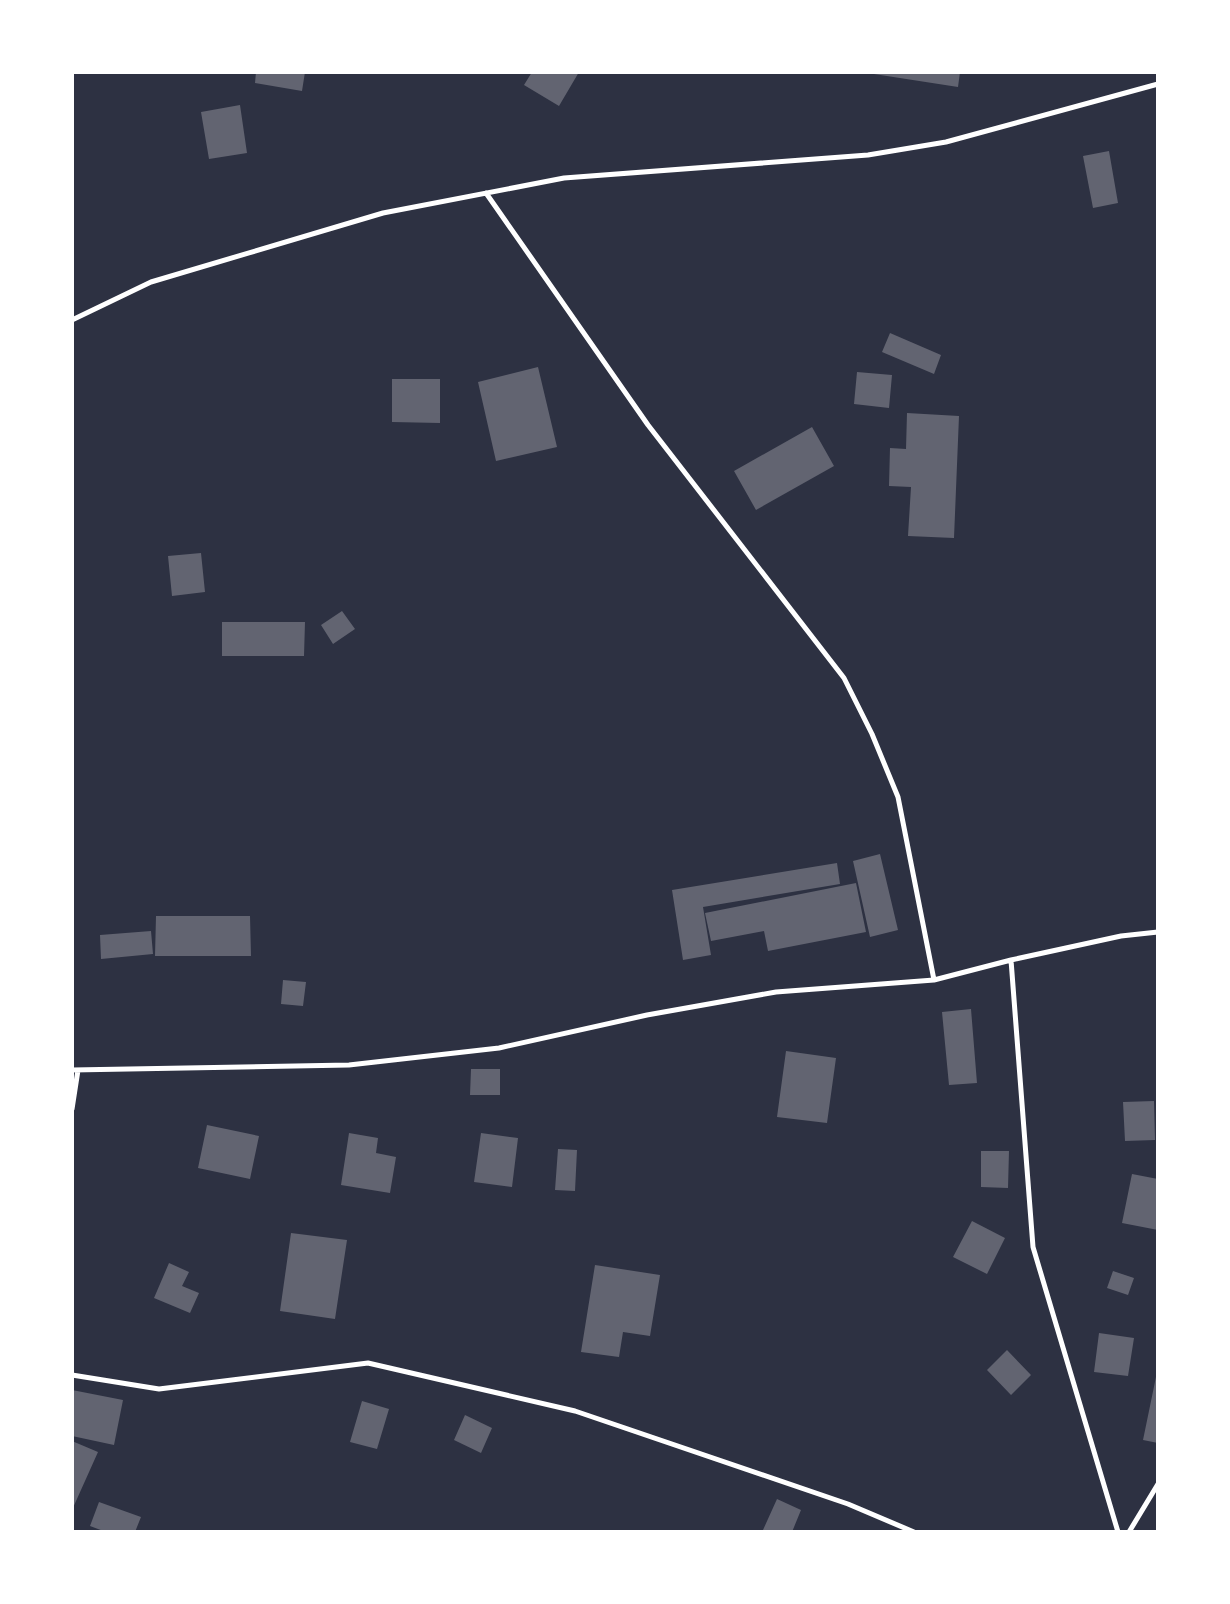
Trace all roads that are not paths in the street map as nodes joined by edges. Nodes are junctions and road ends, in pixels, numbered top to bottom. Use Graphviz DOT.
graph roads {
  1 [pos="1158,84"];
  2 [pos="486,193"];
  3 [pos="72,320"];
  4 [pos="1158,932"];
  5 [pos="1011,960"];
  6 [pos="934,980"];
  7 [pos="75,1070"];
  8 [pos="72,1109"];
  9 [pos="72,1375"];
  10 [pos="1158,1484"];
  11 [pos="914,1532"];
  12 [pos="1118,1532"];
  13 [pos="1129,1532"];
  1 -- 2 [label="street"];
  2 -- 3 [label="street"];
  2 -- 6 [label="street"];
  4 -- 5 [label="street"];
  5 -- 6 [label="street"];
  5 -- 12 [label="street"];
  6 -- 7 [label="street"];
  7 -- 8 [label="street"];
  9 -- 11 [label="street"];
  10 -- 13 [label="street"];
}
